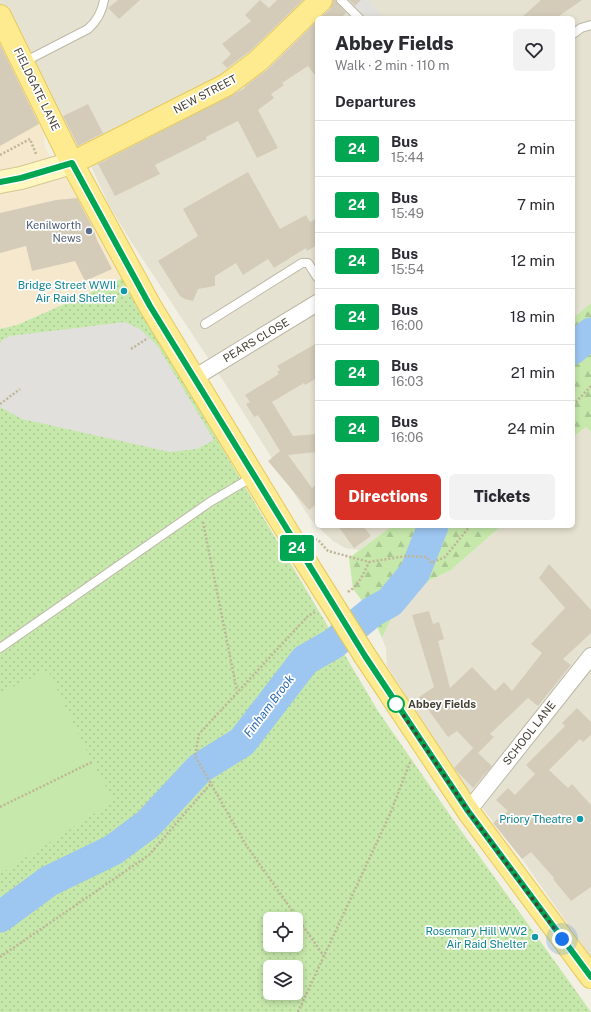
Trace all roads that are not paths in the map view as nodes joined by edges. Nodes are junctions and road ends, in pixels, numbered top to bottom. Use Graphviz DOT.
graph roads {
  1 [pos="104,0"];
  2 [pos="321,0"];
  3 [pos="341,0"];
  4 [pos="0,16"];
  5 [pos="357,16"];
  6 [pos="591,25"];
  7 [pos="575,32"];
  8 [pos="24,62"];
  9 [pos="72,163"];
  10 [pos="0,182"];
  11 [pos="315,273"];
  12 [pos="315,304"];
  13 [pos="205,324"];
  14 [pos="194,378"];
  15 [pos="244,482"];
  16 [pos="0,648"];
  17 [pos="591,656"];
  18 [pos="468,811"];
  19 [pos="591,977"];
  1 -- 8 [label="lane"];
  2 -- 9 [label="main road, NEW STREET"];
  3 -- 5 [label="lane"];
  4 -- 8 [label="main road, FIELDGATE LANE"];
  6 -- 7 [label="lane"];
  8 -- 9 [label="main road, FIELDGATE LANE"];
  9 -- 10 [label="street"];
  9 -- 14 [label="main road, FIELDGATE LANE"];
  11 -- 13 [label="lane"];
  12 -- 14 [label="street, PEARS CLOSE"];
  14 -- 18 [label="main road, FIELDGATE LANE, bridge"];
  15 -- 16 [label="lane"];
  17 -- 18 [label="street, SCHOOL LANE"];
  18 -- 19 [label="main road, FIELDGATE LANE"];
}
